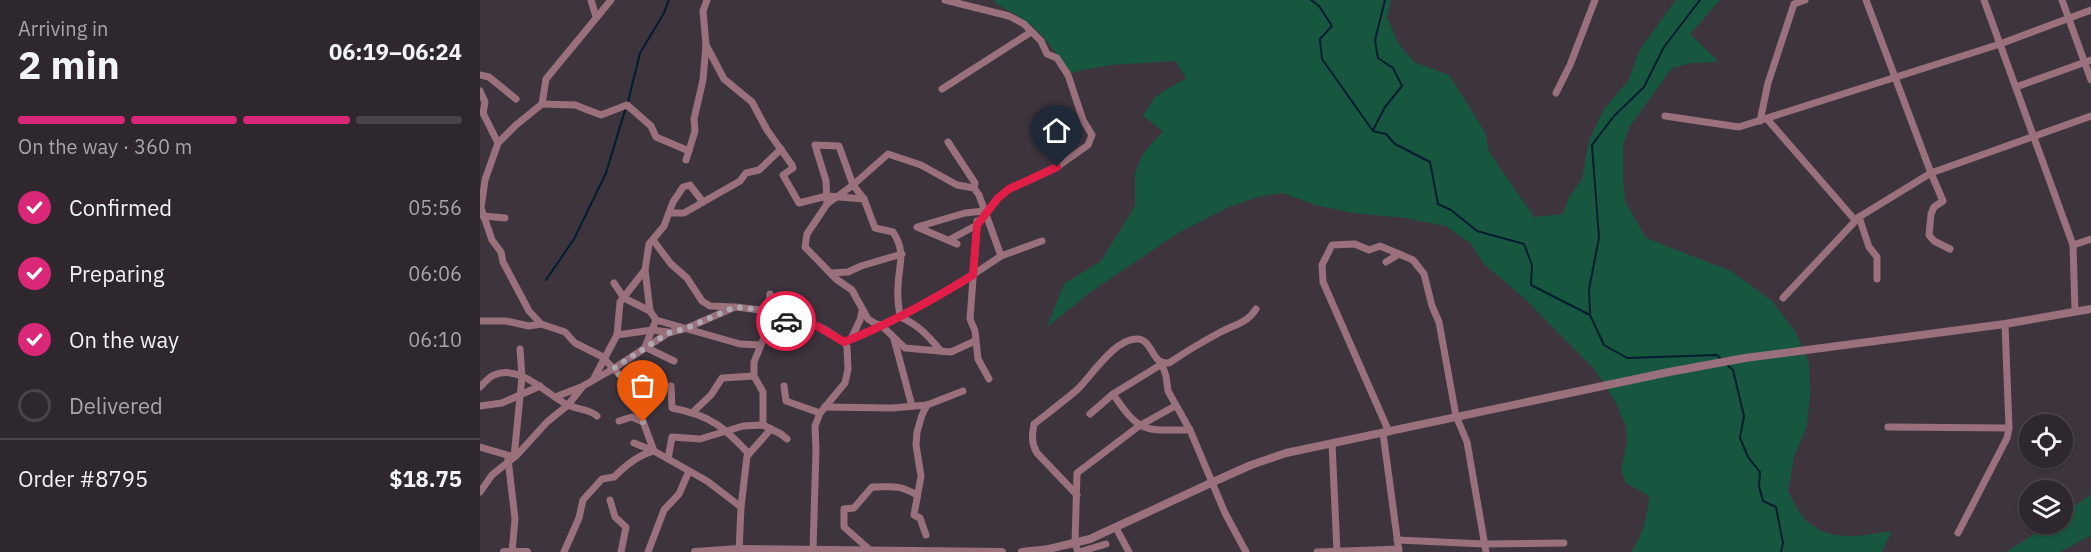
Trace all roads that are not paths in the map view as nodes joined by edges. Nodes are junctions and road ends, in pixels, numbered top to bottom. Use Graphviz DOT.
graph roads {
  1 [pos="591,0"];
  2 [pos="611,0"];
  3 [pos="707,0"];
  4 [pos="945,0"];
  5 [pos="1595,0"];
  6 [pos="1805,0"];
  7 [pos="1866,0"];
  8 [pos="1984,0"];
  9 [pos="2062,0"];
  10 [pos="2091,10"];
  11 [pos="596,17"];
  12 [pos="2069,18"];
  13 [pos="1031,32"];
  14 [pos="2000,44"];
  15 [pos="706,45"];
  16 [pos="2088,62"];
  17 [pos="480,75"];
  18 [pos="1896,78"];
  19 [pos="2091,80"];
  20 [pos="2016,87"];
  21 [pos="942,89"];
  22 [pos="480,92"];
  23 [pos="1556,93"];
  24 [pos="516,99"];
  25 [pos="542,104"];
  26 [pos="1665,116"];
  27 [pos="2091,116"];
  28 [pos="1763,120"];
  29 [pos="2034,136"];
  30 [pos="948,142"];
  31 [pos="498,144"];
  32 [pos="781,149"];
  33 [pos="689,151"];
  34 [pos="686,160"];
  35 [pos="1931,173"];
  36 [pos="853,185"];
  37 [pos="974,188"];
  38 [pos="827,196"];
  39 [pos="836,197"];
  40 [pos="864,199"];
  41 [pos="703,202"];
  42 [pos="827,204"];
  43 [pos="481,212"];
  44 [pos="983,212"];
  45 [pos="669,213"];
  46 [pos="505,218"];
  47 [pos="1857,218"];
  48 [pos="977,225"];
  49 [pos="2091,239"];
  50 [pos="653,240"];
  51 [pos="949,240"];
  52 [pos="1042,241"];
  53 [pos="957,244"];
  54 [pos="2073,245"];
  55 [pos="1950,249"];
  56 [pos="902,254"];
  57 [pos="1399,254"];
  58 [pos="1001,256"];
  59 [pos="1386,262"];
  60 [pos="645,270"];
  61 [pos="831,273"];
  62 [pos="973,275"];
  63 [pos="1877,279"];
  64 [pos="614,283"];
  65 [pos="770,294"];
  66 [pos="624,298"];
  67 [pos="1783,298"];
  68 [pos="735,307"];
  69 [pos="1256,309"];
  70 [pos="2091,309"];
  71 [pos="650,311"];
  72 [pos="862,311"];
  73 [pos="2075,311"];
  74 [pos="769,314"];
  75 [pos="900,317"];
  76 [pos="656,320"];
  77 [pos="480,321"];
  78 [pos="541,324"];
  79 [pos="2005,324"];
  80 [pos="883,326"];
  81 [pos="687,328"];
  82 [pos="652,330"];
  83 [pos="670,332"];
  84 [pos="617,335"];
  85 [pos="894,338"];
  86 [pos="848,340"];
  87 [pos="975,341"];
  88 [pos="761,345"];
  89 [pos="645,347"];
  90 [pos="520,349"];
  91 [pos="941,351"];
  92 [pos="604,360"];
  93 [pos="674,361"];
  94 [pos="1162,364"];
  95 [pos="613,369"];
  96 [pos="480,375"];
  97 [pos="754,376"];
  98 [pos="522,377"];
  99 [pos="490,378"];
  100 [pos="989,378"];
  101 [pos="593,380"];
  102 [pos="540,386"];
  103 [pos="583,386"];
  104 [pos="671,386"];
  105 [pos="784,386"];
  106 [pos="480,387"];
  107 [pos="963,391"];
  108 [pos="521,394"];
  109 [pos="1113,394"];
  110 [pos="555,397"];
  111 [pos="568,405"];
  112 [pos="927,405"];
  113 [pos="480,406"];
  114 [pos="912,406"];
  115 [pos="1175,406"];
  116 [pos="822,410"];
  117 [pos="693,412"];
  118 [pos="1090,414"];
  119 [pos="597,416"];
  120 [pos="1456,416"];
  121 [pos="619,421"];
  122 [pos="643,422"];
  123 [pos="762,425"];
  124 [pos="1139,426"];
  125 [pos="1888,426"];
  126 [pos="2009,428"];
  127 [pos="771,429"];
  128 [pos="727,430"];
  129 [pos="1190,430"];
  130 [pos="1386,432"];
  131 [pos="787,439"];
  132 [pos="634,443"];
  133 [pos="1332,443"];
  134 [pos="480,447"];
  135 [pos="654,451"];
  136 [pos="749,454"];
  137 [pos="510,458"];
  138 [pos="668,459"];
  139 [pos="688,471"];
  140 [pos="1212,482"];
  141 [pos="480,492"];
  142 [pos="917,495"];
  143 [pos="1077,495"];
  144 [pos="610,500"];
  145 [pos="741,507"];
  146 [pos="1116,528"];
  147 [pos="1959,533"];
  148 [pos="926,535"];
  149 [pos="1397,540"];
  150 [pos="1564,543"];
  151 [pos="1106,544"];
  152 [pos="1485,548"];
  153 [pos="1078,549"];
  154 [pos="739,550"];
  155 [pos="813,550"];
  156 [pos="870,550"];
  157 [pos="1399,550"];
  158 [pos="853,551"];
  159 [pos="1248,551"];
  160 [pos="510,552"];
  161 [pos="527,552"];
  162 [pos="564,552"];
  163 [pos="621,552"];
  164 [pos="648,552"];
  165 [pos="695,552"];
  166 [pos="982,552"];
  167 [pos="1002,552"];
  168 [pos="1022,552"];
  169 [pos="1129,552"];
  170 [pos="1317,552"];
  171 [pos="1337,552"];
  1 -- 11 [label="street"];
  2 -- 11 [label="street"];
  3 -- 15 [label="street"];
  4 -- 13 [label="street"];
  5 -- 23 [label="street"];
  6 -- 28 [label="street"];
  7 -- 18 [label="street"];
  8 -- 14 [label="street"];
  9 -- 12 [label="street"];
  10 -- 12 [label="street"];
  11 -- 25 [label="street"];
  12 -- 14 [label="street"];
  12 -- 16 [label="street"];
  13 -- 21 [label="street"];
  13 -- 44 [label="street"];
  14 -- 18 [label="street"];
  14 -- 20 [label="street"];
  15 -- 32 [label="street"];
  15 -- 33 [label="street"];
  16 -- 19 [label="street"];
  16 -- 20 [label="street"];
  17 -- 24 [label="street"];
  18 -- 28 [label="street"];
  18 -- 35 [label="street"];
  20 -- 29 [label="street"];
  22 -- 31 [label="street"];
  25 -- 31 [label="street"];
  25 -- 33 [label="street"];
  26 -- 28 [label="street"];
  27 -- 29 [label="street"];
  28 -- 47 [label="street"];
  29 -- 35 [label="street"];
  29 -- 54 [label="street"];
  30 -- 37 [label="street"];
  31 -- 43 [label="street"];
  32 -- 38 [label="street"];
  32 -- 41 [label="street"];
  33 -- 34 [label="street"];
  35 -- 47 [label="street"];
  35 -- 55 [label="street"];
  36 -- 37 [label="street"];
  36 -- 38 [label="street"];
  36 -- 39 [label="street"];
  36 -- 40 [label="street"];
  37 -- 44 [label="street"];
  38 -- 39 [label="street"];
  38 -- 42 [label="street"];
  39 -- 40 [label="street"];
  39 -- 42 [label="street"];
  40 -- 56 [label="street"];
  41 -- 45 [label="street"];
  41 -- 45 [label="street"];
  42 -- 61 [label="street"];
  43 -- 46 [label="street"];
  43 -- 78 [label="street"];
  44 -- 48 [label="street"];
  44 -- 51 [label="street"];
  44 -- 58 [label="street"];
  45 -- 50 [label="street"];
  47 -- 63 [label="street"];
  47 -- 67 [label="street"];
  48 -- 51 [label="street"];
  48 -- 62 [label="street"];
  49 -- 54 [label="street"];
  50 -- 60 [label="street"];
  50 -- 68 [label="street"];
  51 -- 53 [label="street"];
  52 -- 58 [label="street"];
  54 -- 73 [label="street"];
  56 -- 61 [label="street"];
  56 -- 75 [label="street"];
  57 -- 59 [label="street"];
  57 -- 120 [label="street"];
  57 -- 130 [label="street"];
  58 -- 62 [label="street"];
  60 -- 66 [label="street"];
  60 -- 71 [label="street"];
  61 -- 72 [label="street"];
  62 -- 75 [label="street"];
  62 -- 87 [label="street"];
  64 -- 66 [label="street"];
  65 -- 74 [label="street"];
  66 -- 71 [label="street"];
  66 -- 84 [label="street"];
  68 -- 74 [label="street"];
  68 -- 81 [label="street"];
  69 -- 94 [label="street"];
  70 -- 73 [label="street"];
  71 -- 76 [label="street"];
  72 -- 80 [label="street"];
  72 -- 86 [label="street"];
  73 -- 79 [label="street"];
  74 -- 86 [label="street"];
  74 -- 88 [label="street"];
  75 -- 80 [label="street"];
  75 -- 91 [label="street"];
  76 -- 81 [label="street"];
  76 -- 82 [label="street"];
  77 -- 78 [label="street"];
  78 -- 92 [label="street"];
  79 -- 120 [label="street"];
  79 -- 126 [label="street"];
  80 -- 85 [label="street"];
  80 -- 86 [label="street"];
  81 -- 83 [label="street"];
  81 -- 88 [label="street"];
  82 -- 83 [label="street"];
  82 -- 84 [label="street"];
  82 -- 89 [label="street"];
  83 -- 89 [label="street"];
  84 -- 92 [label="street"];
  85 -- 91 [label="street"];
  85 -- 114 [label="street"];
  86 -- 116 [label="street"];
  87 -- 91 [label="street"];
  87 -- 100 [label="street"];
  88 -- 97 [label="street"];
  89 -- 93 [label="street"];
  89 -- 95 [label="street"];
  90 -- 98 [label="street"];
  92 -- 95 [label="street"];
  92 -- 101 [label="street"];
  94 -- 109 [label="street"];
  94 -- 115 [label="street"];
  94 -- 143 [label="street"];
  95 -- 101 [label="street"];
  95 -- 122 [label="street"];
  96 -- 99 [label="street"];
  97 -- 117 [label="street"];
  97 -- 123 [label="street"];
  98 -- 99 [label="street"];
  98 -- 102 [label="street"];
  98 -- 108 [label="street"];
  99 -- 106 [label="street"];
  101 -- 103 [label="street"];
  102 -- 108 [label="street"];
  102 -- 110 [label="street"];
  103 -- 110 [label="street"];
  103 -- 111 [label="street"];
  104 -- 117 [label="street"];
  105 -- 116 [label="street"];
  107 -- 112 [label="street"];
  108 -- 113 [label="street"];
  108 -- 137 [label="street"];
  109 -- 118 [label="street"];
  109 -- 124 [label="street"];
  110 -- 111 [label="street"];
  111 -- 119 [label="street"];
  111 -- 137 [label="street"];
  112 -- 114 [label="street"];
  112 -- 142 [label="street"];
  114 -- 116 [label="street"];
  115 -- 124 [label="street"];
  115 -- 129 [label="street"];
  116 -- 155 [label="street"];
  117 -- 128 [label="street"];
  120 -- 130 [label="street"];
  120 -- 152 [label="street"];
  121 -- 122 [label="street"];
  122 -- 135 [label="street"];
  123 -- 127 [label="street"];
  123 -- 128 [label="street"];
  124 -- 129 [label="street"];
  124 -- 143 [label="street"];
  125 -- 126 [label="street"];
  126 -- 147 [label="street"];
  127 -- 131 [label="street"];
  127 -- 136 [label="street"];
  128 -- 136 [label="street"];
  128 -- 138 [label="street"];
  129 -- 140 [label="street"];
  130 -- 133 [label="street"];
  130 -- 149 [label="street"];
  132 -- 135 [label="street"];
  133 -- 140 [label="street"];
  133 -- 171 [label="street"];
  134 -- 137 [label="street"];
  135 -- 138 [label="street"];
  135 -- 162 [label="street"];
  136 -- 145 [label="street"];
  137 -- 141 [label="street"];
  137 -- 160 [label="street"];
  138 -- 139 [label="street"];
  139 -- 145 [label="street"];
  139 -- 164 [label="street"];
  140 -- 146 [label="street"];
  140 -- 159 [label="street"];
  142 -- 148 [label="street"];
  142 -- 156 [label="street"];
  143 -- 153 [label="street"];
  144 -- 163 [label="street"];
  145 -- 154 [label="street"];
  146 -- 153 [label="street"];
  146 -- 169 [label="street"];
  149 -- 152 [label="street"];
  149 -- 157 [label="street"];
  150 -- 152 [label="street"];
  151 -- 153 [label="street"];
  153 -- 168 [label="street"];
  154 -- 155 [label="street"];
  154 -- 165 [label="street"];
  155 -- 158 [label="street"];
  156 -- 158 [label="street"];
  156 -- 166 [label="street"];
  157 -- 171 [label="street"];
  160 -- 161 [label="street"];
  166 -- 167 [label="street"];
  170 -- 171 [label="street"];
}
